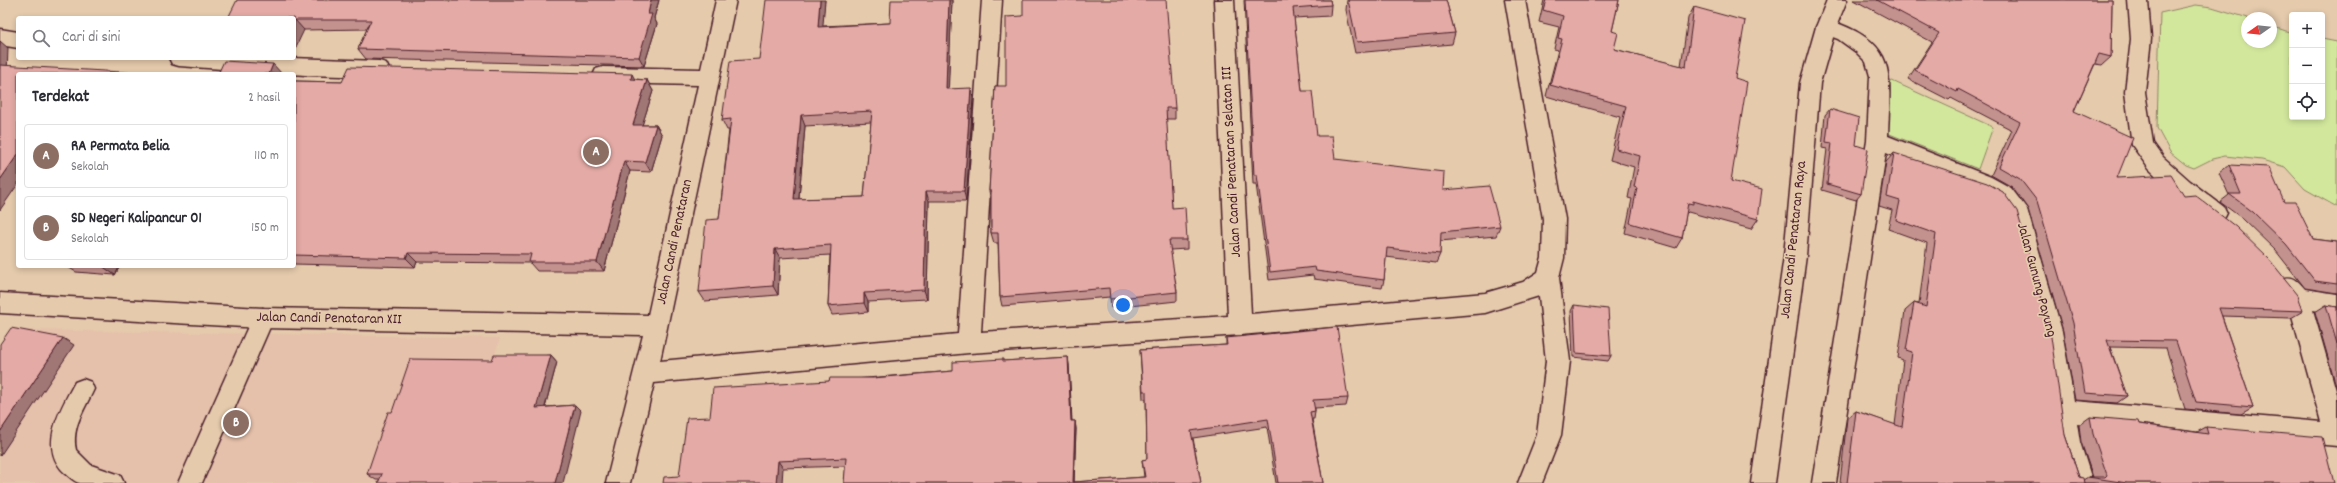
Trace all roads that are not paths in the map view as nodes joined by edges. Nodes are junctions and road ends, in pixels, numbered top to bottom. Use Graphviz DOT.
graph roads {
  1 [pos="726,0"];
  2 [pos="992,0"];
  3 [pos="1224,0"];
  4 [pos="1516,0"];
  5 [pos="1837,0"];
  6 [pos="2138,0"];
  7 [pos="1826,27"];
  8 [pos="0,37"];
  9 [pos="16,40"];
  10 [pos="206,60"];
  11 [pos="400,70"];
  12 [pos="583,74"];
  13 [pos="711,77"];
  14 [pos="1877,141"];
  15 [pos="2234,227"];
  16 [pos="2276,270"];
  17 [pos="1548,278"];
  18 [pos="2298,298"];
  19 [pos="0,303"];
  20 [pos="2337,304"];
  21 [pos="263,318"];
  22 [pos="657,325"];
  23 [pos="1240,325"];
  24 [pos="969,343"];
  25 [pos="645,373"];
  26 [pos="83,389"];
  27 [pos="2063,411"];
  28 [pos="2337,434"];
  29 [pos="112,483"];
  30 [pos="190,483"];
  31 [pos="618,483"];
  32 [pos="1530,483"];
  33 [pos="1763,483"];
  34 [pos="1824,483"];
  35 [pos="2081,483"];
  1 -- 13 [label="street, Jalan Candi Penataran"];
  2 -- 24 [label="street"];
  3 -- 23 [label="street, Jalan Candi Penataran Selatan III"];
  4 -- 17 [label="street"];
  5 -- 7 [label="street, Jalan Candi Penataran Raya"];
  6 -- 15 [label="street"];
  7 -- 14 [label="street"];
  7 -- 33 [label="street, Jalan Candi Penataran Raya"];
  8 -- 9 [label="street"];
  10 -- 11 [label="street"];
  12 -- 13 [label="street"];
  13 -- 22 [label="street, Jalan Candi Penataran"];
  14 -- 27 [label="street, Jalan Gunung Payung"];
  14 -- 34 [label="street"];
  16 -- 18 [label="street"];
  17 -- 23 [label="street"];
  17 -- 32 [label="street"];
  18 -- 20 [label="street"];
  18 -- 28 [label="street"];
  19 -- 21 [label="street, Jalan Candi Penataran XII"];
  21 -- 22 [label="street, Jalan Candi Penataran XII"];
  21 -- 30 [label="lane"];
  22 -- 25 [label="street, Jalan Candi Penataran"];
  23 -- 24 [label="street"];
  24 -- 25 [label="street"];
  25 -- 31 [label="street, Jalan Candi Penataran"];
  26 -- 29 [label="lane"];
  27 -- 28 [label="street"];
  27 -- 35 [label="street, Jalan Gunung Payung"];
}
